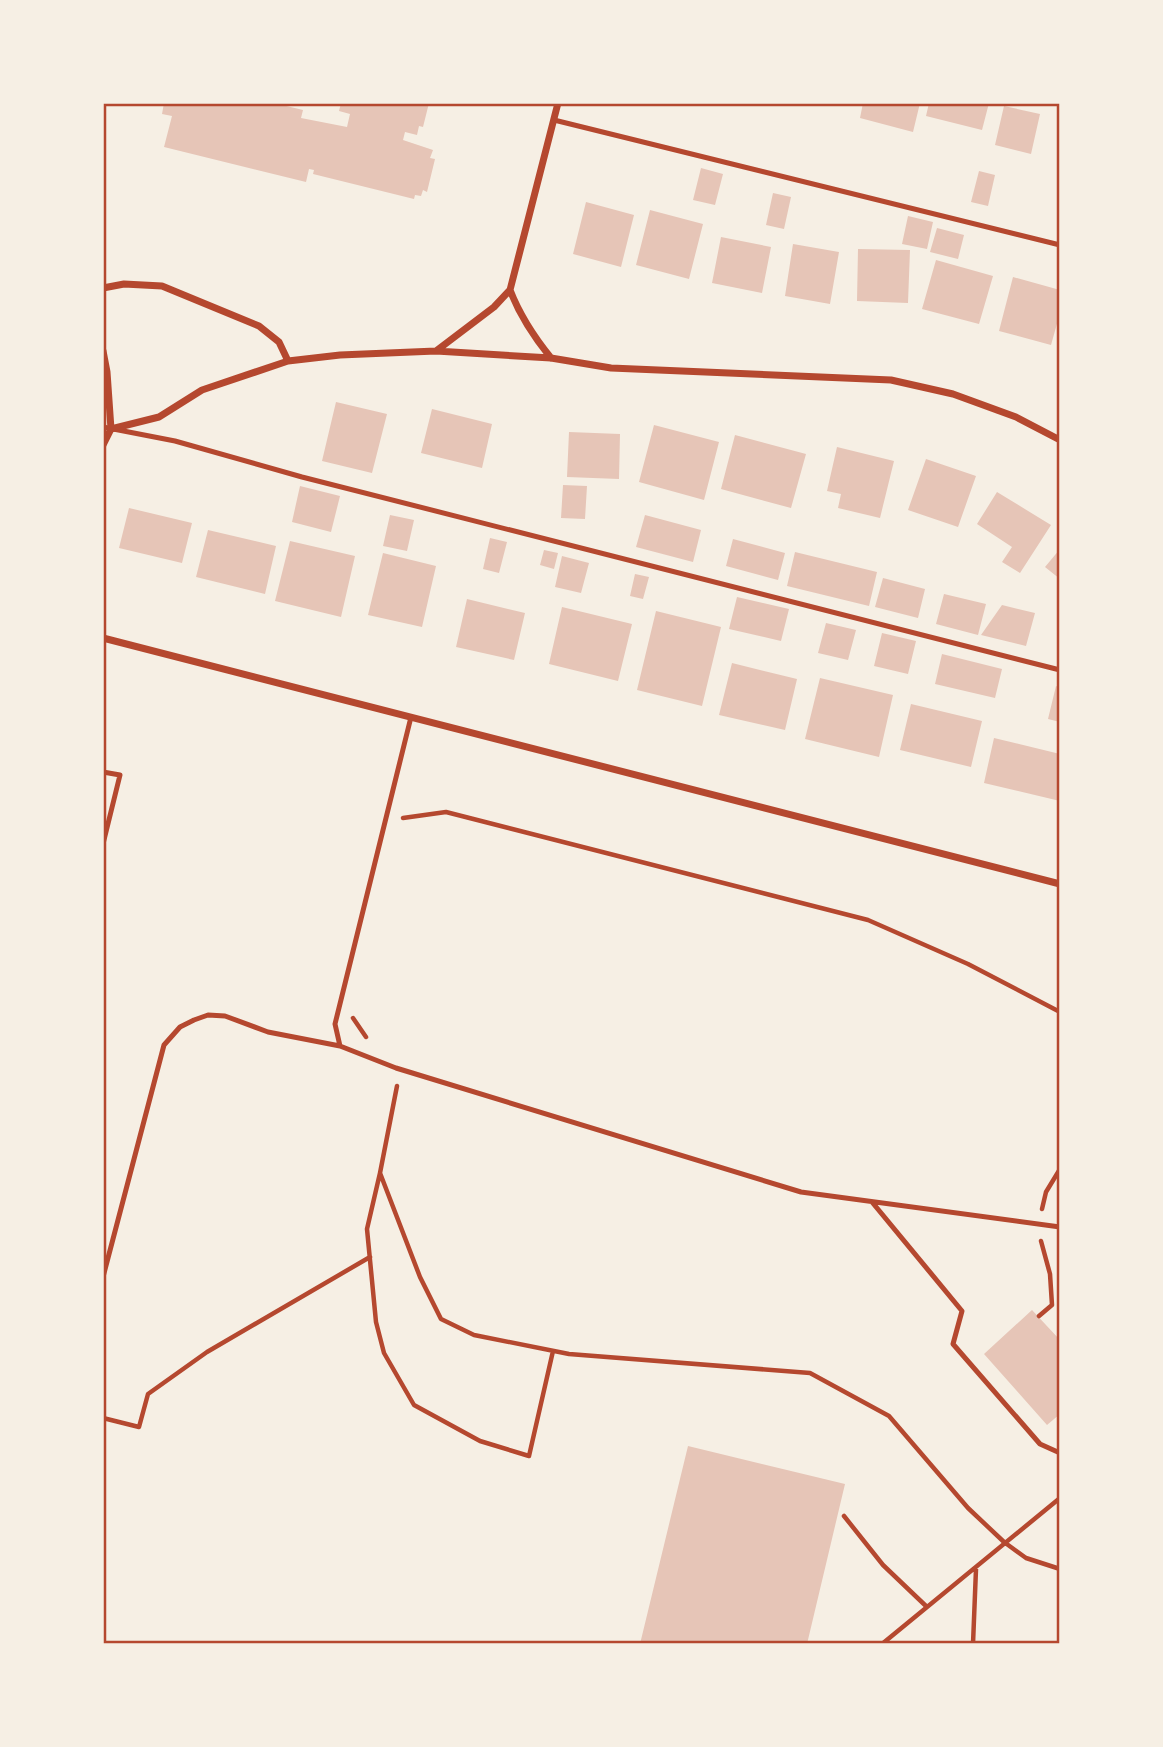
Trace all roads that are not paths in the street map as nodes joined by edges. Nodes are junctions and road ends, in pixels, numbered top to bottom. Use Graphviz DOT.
graph roads {
  1 [pos="558,103"];
  2 [pos="554,120"];
  3 [pos="1060,245"];
  4 [pos="103,288"];
  5 [pos="510,290"];
  6 [pos="103,351"];
  7 [pos="436,351"];
  8 [pos="551,358"];
  9 [pos="288,361"];
  10 [pos="107,428"];
  11 [pos="1060,440"];
  12 [pos="103,445"];
  13 [pos="103,638"];
  14 [pos="1060,670"];
  15 [pos="411,717"];
  16 [pos="103,772"];
  17 [pos="103,844"];
  18 [pos="1060,884"];
  19 [pos="340,1046"];
  20 [pos="872,1202"];
  21 [pos="1060,1227"];
  22 [pos="103,1277"];
  23 [pos="1060,1453"];
  1 -- 2 [label="street"];
  2 -- 3 [label="lane"];
  2 -- 5 [label="street"];
  4 -- 9 [label="street"];
  5 -- 7 [label="street"];
  5 -- 8 [label="street"];
  6 -- 10 [label="street"];
  7 -- 8 [label="street"];
  7 -- 9 [label="street"];
  8 -- 11 [label="street"];
  9 -- 10 [label="street"];
  10 -- 12 [label="street"];
  10 -- 14 [label="lane"];
  13 -- 15 [label="street"];
  15 -- 18 [label="street"];
  15 -- 19 [label="lane"];
  16 -- 17 [label="lane"];
  19 -- 20 [label="lane"];
  19 -- 22 [label="lane"];
  20 -- 21 [label="lane"];
  20 -- 23 [label="lane"];
}
